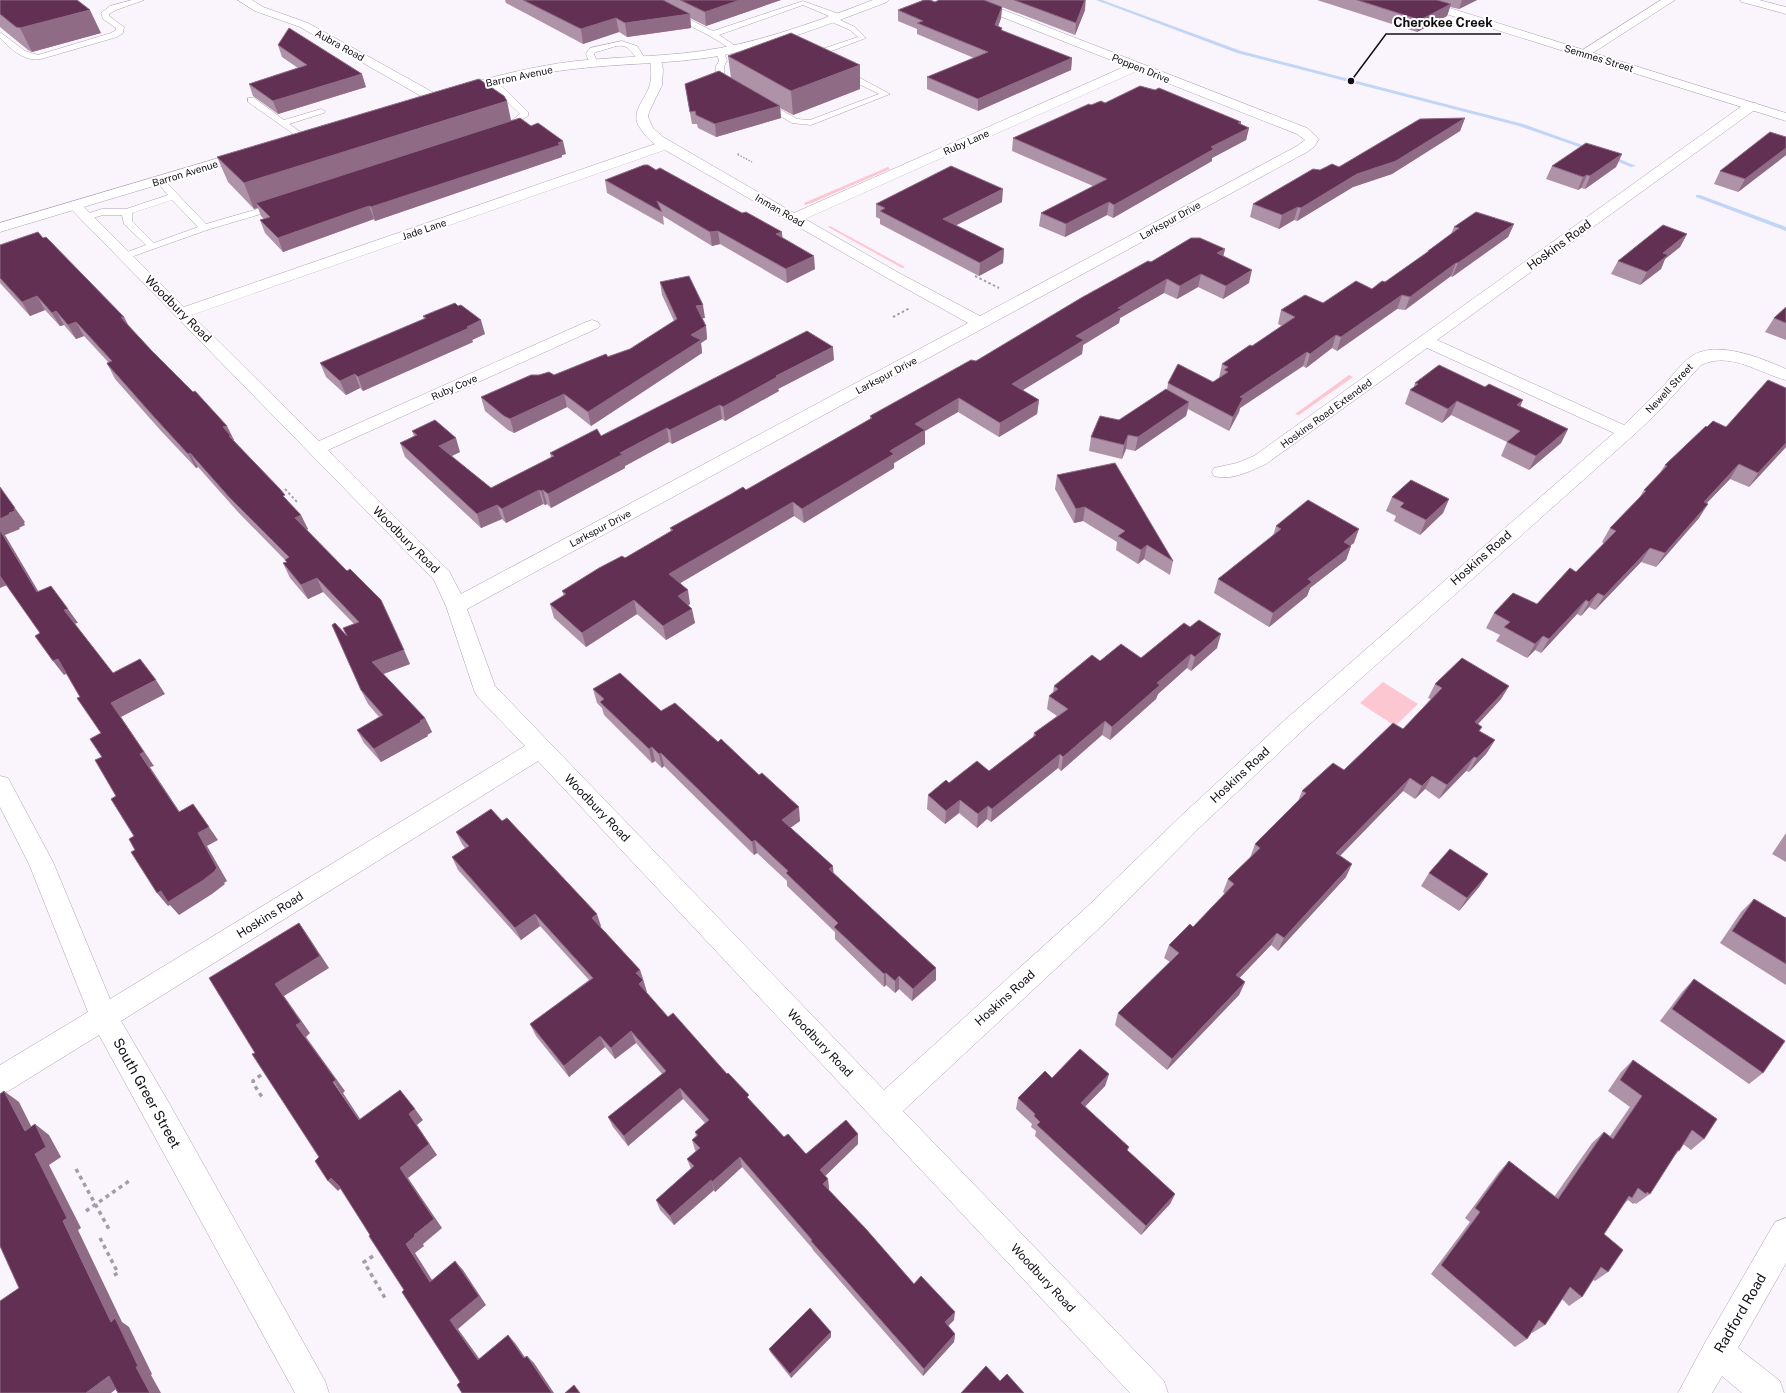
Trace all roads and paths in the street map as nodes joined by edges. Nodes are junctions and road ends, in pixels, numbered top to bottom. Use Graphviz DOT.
graph roads {
  1 [pos="140,0"];
  2 [pos="244,0"];
  3 [pos="669,0"];
  4 [pos="883,0"];
  5 [pos="968,0"];
  6 [pos="1412,0"];
  7 [pos="1669,0"];
  8 [pos="1746,0"];
  9 [pos="802,2"];
  10 [pos="1786,11"];
  11 [pos="833,17"];
  12 [pos="0,34"];
  13 [pos="713,34"];
  14 [pos="734,49"];
  15 [pos="720,51"];
  16 [pos="1584,53"];
  17 [pos="642,60"];
  18 [pos="656,60"];
  19 [pos="822,63"];
  20 [pos="594,64"];
  21 [pos="1138,66"];
  22 [pos="837,70"];
  23 [pos="491,81"];
  24 [pos="740,91"];
  25 [pos="432,98"];
  26 [pos="754,99"];
  27 [pos="251,100"];
  28 [pos="418,102"];
  29 [pos="1751,106"];
  30 [pos="321,111"];
  31 [pos="1786,117"];
  32 [pos="282,123"];
  33 [pos="505,132"];
  34 [pos="316,133"];
  35 [pos="302,137"];
  36 [pos="1319,139"];
  37 [pos="287,142"];
  38 [pos="665,146"];
  39 [pos="264,149"];
  40 [pos="739,154"];
  41 [pos="752,162"];
  42 [pos="160,181"];
  43 [pos="174,196"];
  44 [pos="287,203"];
  45 [pos="80,212"];
  46 [pos="127,212"];
  47 [pos="794,218"];
  48 [pos="0,228"];
  49 [pos="204,228"];
  50 [pos="152,246"];
  51 [pos="125,256"];
  52 [pos="975,276"];
  53 [pos="1002,289"];
  54 [pos="911,308"];
  55 [pos="182,313"];
  56 [pos="893,317"];
  57 [pos="980,323"];
  58 [pos="592,325"];
  59 [pos="1426,341"];
  60 [pos="1786,375"];
  61 [pos="1626,432"];
  62 [pos="316,448"];
  63 [pos="1221,472"];
  64 [pos="285,489"];
  65 [pos="297,502"];
  66 [pos="456,606"];
  67 [pos="539,749"];
  68 [pos="0,785"];
  69 [pos="104,1017"];
  70 [pos="261,1075"];
  71 [pos="0,1082"];
  72 [pos="262,1096"];
  73 [pos="884,1109"];
  74 [pos="76,1169"];
  75 [pos="132,1179"];
  76 [pos="96,1204"];
  77 [pos="86,1212"];
  78 [pos="110,1231"];
  79 [pos="1786,1233"];
  80 [pos="100,1238"];
  81 [pos="373,1256"];
  82 [pos="111,1277"];
  83 [pos="386,1298"];
  84 [pos="1717,1352"];
  85 [pos="313,1393"];
  86 [pos="1152,1393"];
  87 [pos="1694,1393"];
  88 [pos="1768,1393"];
  1 -- 12 [label="lane"];
  2 -- 25 [label="street, Aubra Road"];
  3 -- 13 [label="lane"];
  4 -- 11 [label="street, Barron Avenue"];
  5 -- 21 [label="street, Poppen Drive"];
  6 -- 16 [label="street, Semmes Street"];
  7 -- 16 [label="street"];
  8 -- 10 [label="street"];
  9 -- 11 [label="lane"];
  9 -- 13 [label="lane"];
  11 -- 14 [label="street, Barron Avenue"];
  11 -- 19 [label="lane"];
  13 -- 14 [label="lane"];
  14 -- 15 [label="street, Barron Avenue"];
  15 -- 18 [label="street, Barron Avenue"];
  15 -- 24 [label="lane"];
  16 -- 29 [label="street, Semmes Street"];
  17 -- 18 [label="street, Barron Avenue"];
  17 -- 20 [label="street, Barron Avenue"];
  17 -- 20 [label="lane"];
  18 -- 38 [label="street, Inman Road"];
  20 -- 23 [label="street, Barron Avenue"];
  21 -- 36 [label="street, Poppen Drive"];
  21 -- 47 [label="street, Ruby Lane"];
  22 -- 26 [label="lane"];
  23 -- 25 [label="street, Barron Avenue"];
  23 -- 33 [label="lane"];
  25 -- 28 [label="street, Barron Avenue"];
  27 -- 32 [label="lane"];
  29 -- 31 [label="street, Semmes Street"];
  29 -- 59 [label="street, Hoskins Road"];
  30 -- 32 [label="lane"];
  32 -- 35 [label="lane"];
  34 -- 35 [label="street"];
  35 -- 37 [label="street"];
  36 -- 57 [label="street, Larkspur Drive"];
  38 -- 47 [label="street, Inman Road"];
  38 -- 55 [label="street, Jade Lane"];
  39 -- 42 [label="street, Barron Avenue"];
  40 -- 41 [label="path"];
  42 -- 43 [label="lane"];
  42 -- 45 [label="street, Barron Avenue"];
  43 -- 46 [label="lane"];
  43 -- 49 [label="lane"];
  44 -- 49 [label="lane"];
  45 -- 46 [label="lane"];
  45 -- 48 [label="street, Barron Avenue"];
  45 -- 51 [label="street, Woodbury Road"];
  46 -- 50 [label="lane"];
  47 -- 57 [label="street, Inman Road"];
  49 -- 50 [label="lane"];
  50 -- 51 [label="lane"];
  51 -- 55 [label="street, Woodbury Road"];
  52 -- 53 [label="path"];
  54 -- 56 [label="path"];
  55 -- 62 [label="street, Woodbury Road"];
  57 -- 66 [label="street, Larkspur Drive"];
  58 -- 62 [label="street, Ruby Cove"];
  59 -- 61 [label="street"];
  59 -- 63 [label="street, Hoskins Road Extended"];
  60 -- 61 [label="street, Newell Street"];
  61 -- 73 [label="street, Hoskins Road"];
  62 -- 66 [label="street, Woodbury Road"];
  64 -- 65 [label="path"];
  66 -- 67 [label="street, Woodbury Road"];
  67 -- 69 [label="street, Hoskins Road"];
  67 -- 73 [label="street, Woodbury Road"];
  68 -- 69 [label="street, South Greer Street"];
  69 -- 71 [label="street, Hoskins Road"];
  69 -- 85 [label="street, South Greer Street"];
  70 -- 72 [label="path"];
  73 -- 86 [label="street, Woodbury Road"];
  74 -- 76 [label="path"];
  75 -- 76 [label="path"];
  76 -- 77 [label="path"];
  76 -- 78 [label="path"];
  79 -- 84 [label="street, Radford Road"];
  80 -- 82 [label="path"];
  81 -- 83 [label="path"];
  84 -- 87 [label="street, Radford Road"];
  84 -- 88 [label="street"];
}
